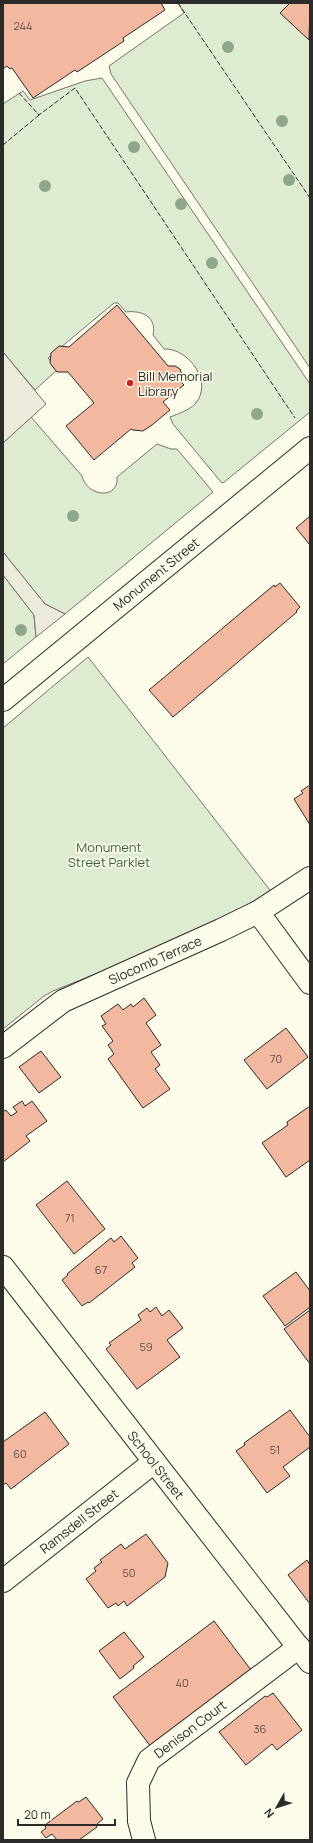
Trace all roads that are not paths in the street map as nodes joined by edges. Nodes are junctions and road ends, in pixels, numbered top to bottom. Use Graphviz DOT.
graph roads {
  1 [pos="310,448"];
  2 [pos="3,700"];
  3 [pos="310,878"];
  4 [pos="258,912"];
  5 [pos="310,983"];
  6 [pos="3,1047"];
  7 [pos="3,1267"];
  8 [pos="154,1462"];
  9 [pos="3,1581"];
  10 [pos="304,1655"];
  11 [pos="144,1840"];
  1 -- 2 [label="street, Monument Street"];
  3 -- 4 [label="street, Slocomb Terrace"];
  4 -- 5 [label="street"];
  4 -- 6 [label="street, Slocomb Terrace"];
  7 -- 8 [label="street, School Street"];
  8 -- 9 [label="street, Ramsdell Street"];
  8 -- 10 [label="street, School Street"];
  10 -- 11 [label="street, Denison Court"];
}
